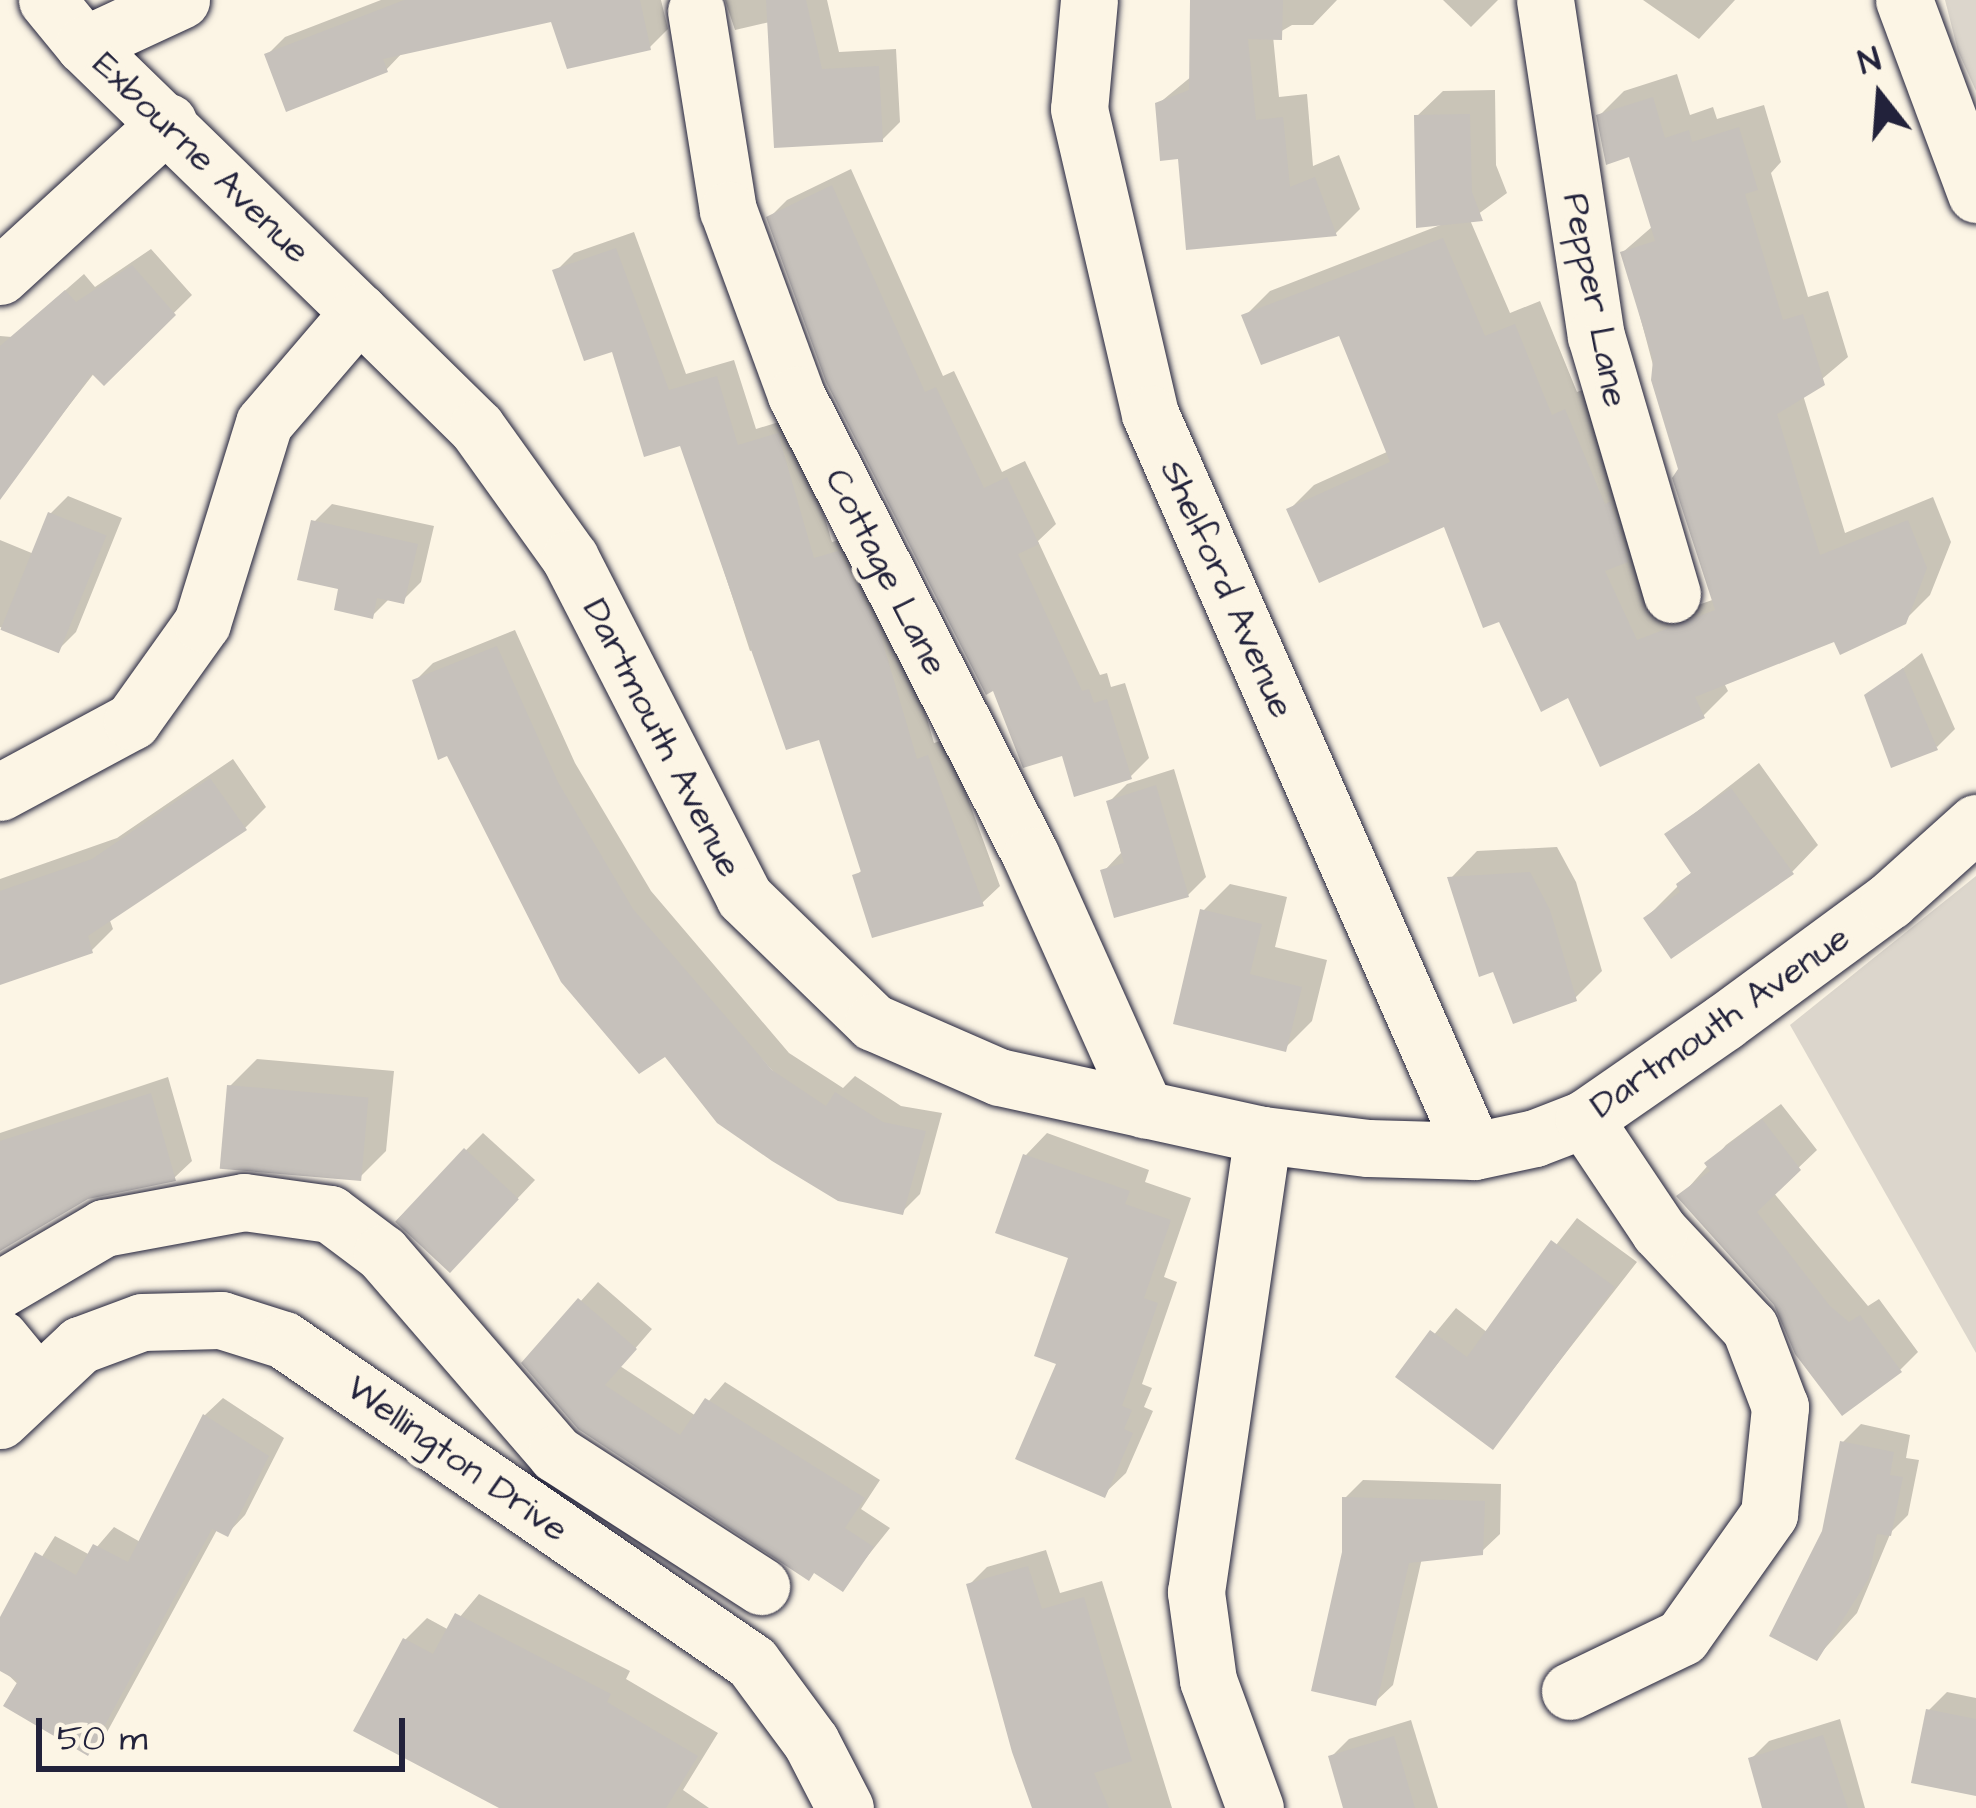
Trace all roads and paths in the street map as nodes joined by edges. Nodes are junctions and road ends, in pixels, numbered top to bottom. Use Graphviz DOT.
graph roads {
  1 [pos="47,0"];
  2 [pos="181,0"];
  3 [pos="1089,0"];
  4 [pos="1546,0"];
  5 [pos="1904,0"];
  6 [pos="696,10"];
  7 [pos="84,45"];
  8 [pos="168,122"];
  9 [pos="1976,194"];
  10 [pos="0,276"];
  11 [pos="359,312"];
  12 [pos="1672,594"];
  13 [pos="0,792"];
  14 [pos="1976,824"];
  15 [pos="1145,1110"];
  16 [pos="1584,1119"];
  17 [pos="1263,1135"];
  18 [pos="1474,1150"];
  19 [pos="0,1289"];
  20 [pos="0,1338"];
  21 [pos="18,1401"];
  22 [pos="761,1586"];
  23 [pos="1570,1691"];
  24 [pos="845,1808"];
  25 [pos="1255,1808"];
  1 -- 7 [label="street, Exbourne Avenue"];
  2 -- 7 [label="street"];
  3 -- 18 [label="street, Shelford Avenue"];
  4 -- 12 [label="street, Pepper Lane"];
  5 -- 9 [label="street"];
  6 -- 15 [label="street, Cottage Lane"];
  7 -- 8 [label="street, Exbourne Avenue"];
  8 -- 10 [label="street"];
  8 -- 11 [label="street, Exbourne Avenue"];
  11 -- 13 [label="street"];
  11 -- 15 [label="street, Dartmouth Avenue"];
  14 -- 16 [label="street, Dartmouth Avenue"];
  15 -- 17 [label="street, Dartmouth Avenue"];
  16 -- 18 [label="street, Dartmouth Avenue"];
  16 -- 23 [label="street"];
  17 -- 18 [label="street, Dartmouth Avenue"];
  17 -- 25 [label="street"];
  19 -- 22 [label="street"];
  20 -- 21 [label="street"];
  21 -- 24 [label="street, Wellington Drive"];
}
